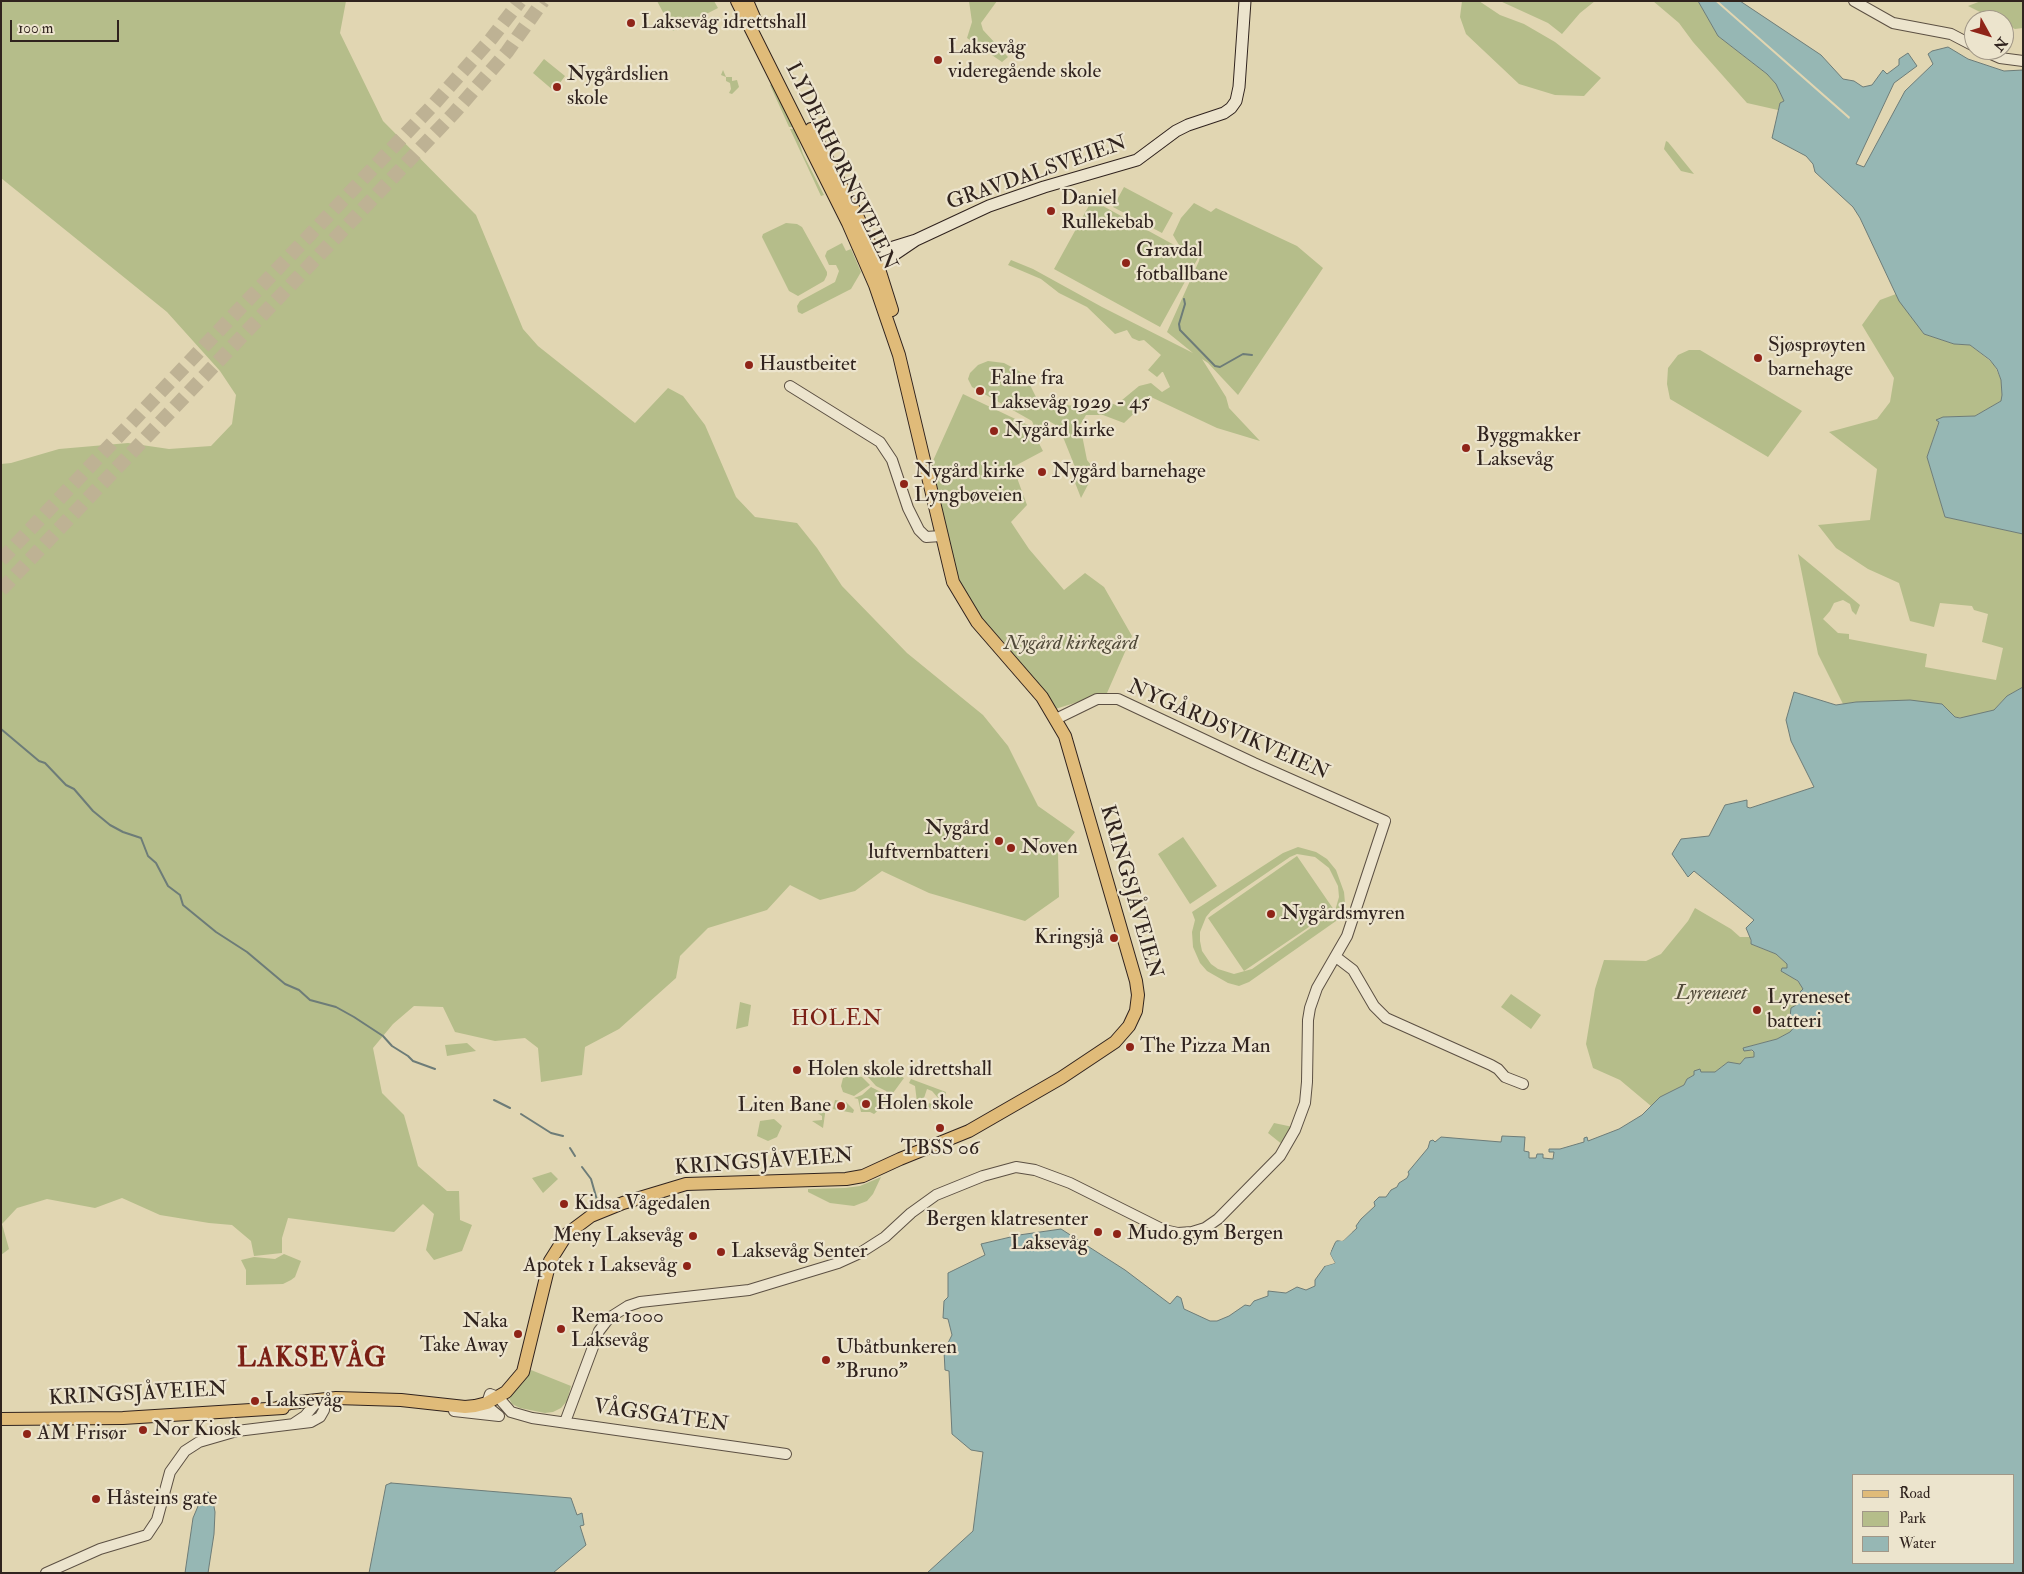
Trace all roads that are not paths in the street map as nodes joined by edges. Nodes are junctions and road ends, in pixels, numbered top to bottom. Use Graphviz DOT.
graph roads {
  1 [pos="737,1"];
  2 [pos="747,1"];
  3 [pos="1245,1"];
  4 [pos="1854,1"];
  5 [pos="1964,41"];
  6 [pos="873,260"];
  7 [pos="790,386"];
  8 [pos="941,536"];
  9 [pos="1056,719"];
  10 [pos="1336,957"];
  11 [pos="1523,1084"];
  12 [pos="492,1398"];
  13 [pos="434,1403"];
  14 [pos="318,1404"];
  15 [pos="499,1416"];
  16 [pos="532,1418"];
  17 [pos="1,1419"];
  18 [pos="565,1422"];
  19 [pos="786,1454"];
  20 [pos="46,1573"];
  1 -- 6 [label="main road, LYDERHORNSVEIEN"];
  2 -- 6 [label="main road, LYDERHORNSVEIEN"];
  3 -- 6 [label="main road, GRAVDALSVEIEN"];
  4 -- 5 [label="street"];
  6 -- 8 [label="main road, LYDERHORNSVEIEN"];
  7 -- 8 [label="street"];
  8 -- 9 [label="main road, KRINGSJÅVEIEN"];
  9 -- 10 [label="street, NYGÅRDSVIKVEIEN"];
  9 -- 12 [label="main road, KRINGSJÅVEIEN"];
  10 -- 11 [label="street"];
  10 -- 18 [label="street"];
  12 -- 13 [label="main road, KRINGSJÅVEIEN"];
  12 -- 15 [label="street"];
  12 -- 16 [label="street, VÅGSGATEN"];
  13 -- 14 [label="main road, KRINGSJÅVEIEN"];
  13 -- 15 [label="street, VÅGSGATEN"];
  14 -- 17 [label="main road, KRINGSJÅVEIEN"];
  14 -- 20 [label="street"];
  15 -- 16 [label="street, VÅGSGATEN"];
  16 -- 18 [label="street, VÅGSGATEN"];
  18 -- 19 [label="street, VÅGSGATEN"];
}
